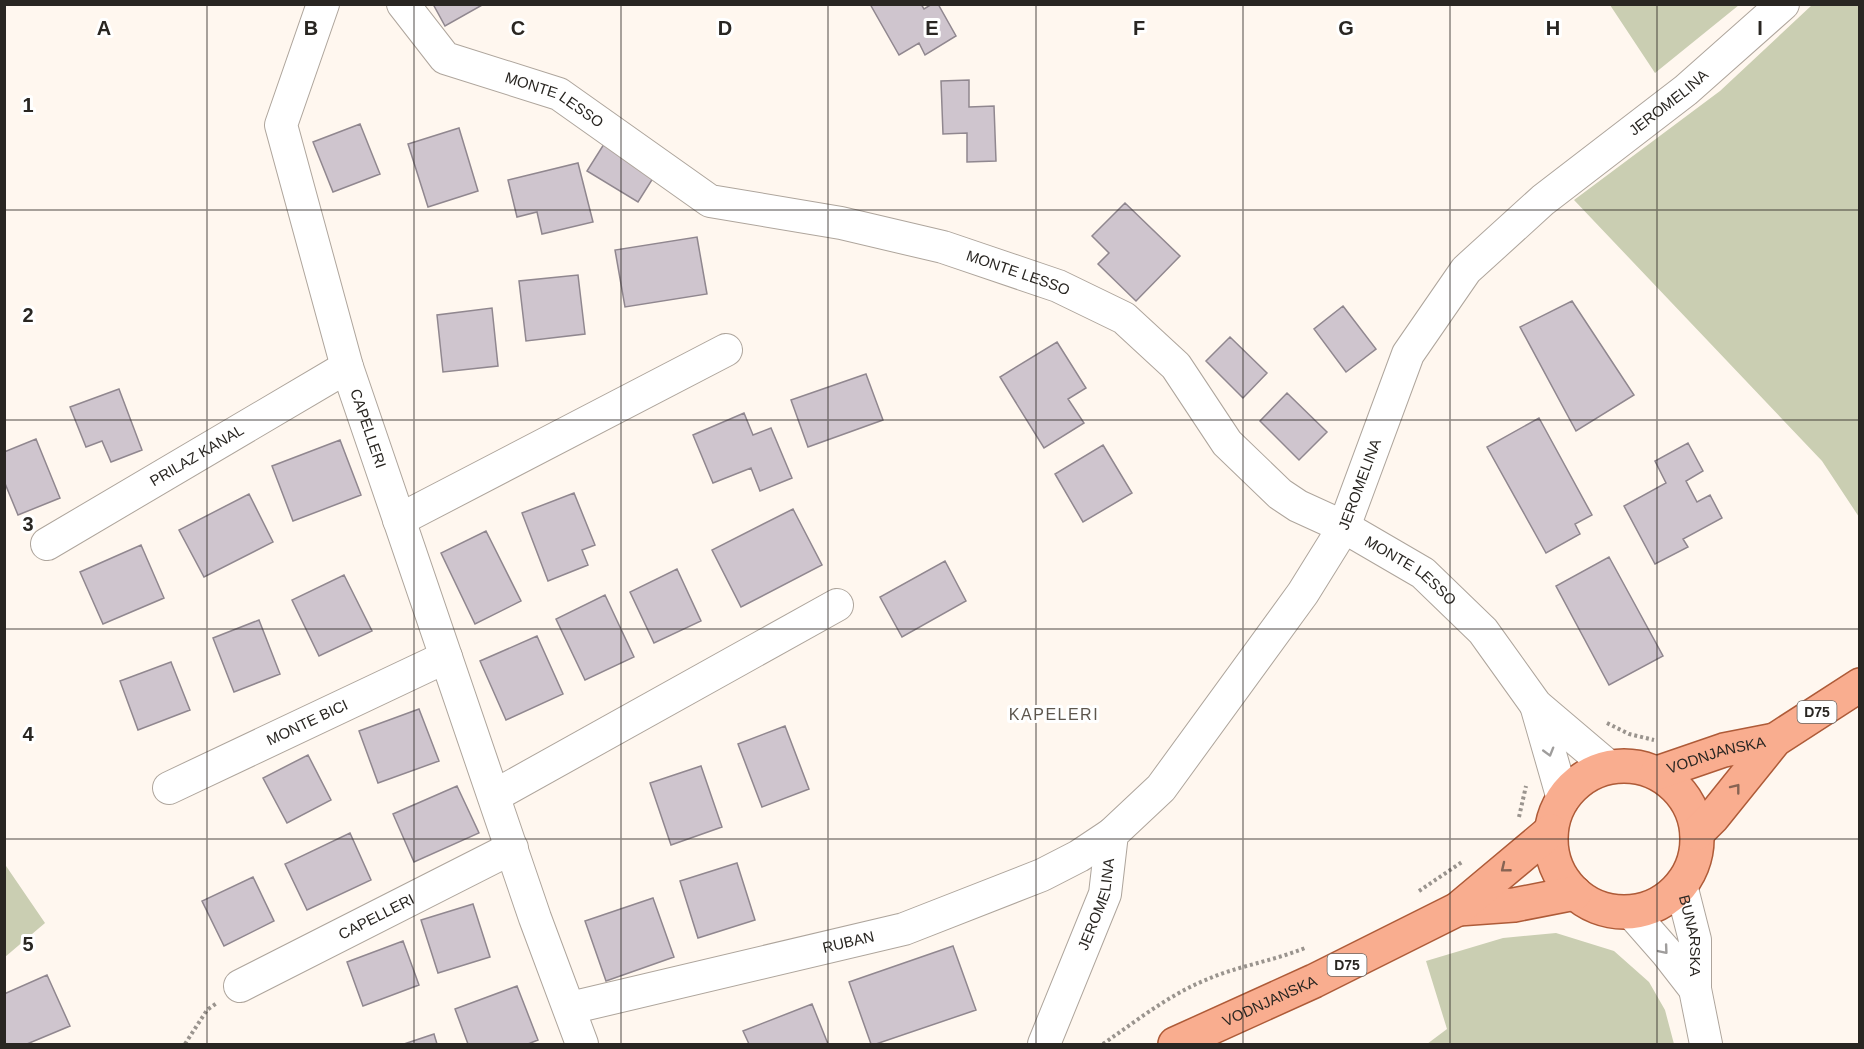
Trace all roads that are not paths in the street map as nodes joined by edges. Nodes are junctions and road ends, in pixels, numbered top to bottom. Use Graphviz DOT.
graph roads {
  1 [pos="322,4"];
  2 [pos="403,4"];
  3 [pos="1783,4"];
  4 [pos="726,350"];
  5 [pos="347,367"];
  6 [pos="399,520"];
  7 [pos="1344,527"];
  8 [pos="47,544"];
  9 [pos="837,605"];
  10 [pos="446,657"];
  11 [pos="1860,685"];
  12 [pos="1775,740"];
  13 [pos="1562,746"];
  14 [pos="1609,767"];
  15 [pos="1657,773"];
  16 [pos="170,788"];
  17 [pos="494,796"];
  18 [pos="1563,799"];
  19 [pos="1551,831"];
  20 [pos="1697,832"];
  21 [pos="1112,834"];
  22 [pos="512,848"];
  23 [pos="1681,885"];
  24 [pos="1575,893"];
  25 [pos="1458,909"];
  26 [pos="1631,912"];
  27 [pos="240,986"];
  28 [pos="1695,989"];
  29 [pos="570,1008"];
  30 [pos="582,1044"];
  31 [pos="1044,1044"];
  32 [pos="1175,1044"];
  33 [pos="1706,1044"];
  1 -- 5 [label="street, CAPELLERI"];
  2 -- 7 [label="street, MONTE LESSO"];
  3 -- 7 [label="street, JEROMELINA"];
  4 -- 6 [label="street"];
  5 -- 6 [label="street, CAPELLERI"];
  5 -- 8 [label="street, PRILAZ KANAL"];
  6 -- 10 [label="street, CAPELLERI"];
  7 -- 13 [label="street, MONTE LESSO"];
  7 -- 21 [label="street, JEROMELINA"];
  9 -- 17 [label="street"];
  10 -- 16 [label="street, MONTE BICI"];
  10 -- 17 [label="street, CAPELLERI"];
  11 -- 12 [label="main road, VODNJANSKA / D75"];
  12 -- 15 [label="main road, VODNJANSKA / D75"];
  20 -- 12 [label="main road, VODNJANSKA / D75, one-way"];
  13 -- 14 [label="street"];
  13 -- 18 [label="street, MONTE LESSO"];
  14 -- 15 [label="main road, VODNJANSKA"];
  14 -- 18 [label="main road, VODNJANSKA"];
  15 -- 20 [label="main road, VODNJANSKA"];
  17 -- 22 [label="street, CAPELLERI"];
  18 -- 19 [label="main road, VODNJANSKA"];
  19 -- 24 [label="main road, VODNJANSKA"];
  19 -- 25 [label="main road, VODNJANSKA / D75, one-way"];
  20 -- 23 [label="main road, VODNJANSKA"];
  21 -- 29 [label="street, RUBAN"];
  21 -- 31 [label="street, JEROMELINA"];
  22 -- 27 [label="street, CAPELLERI"];
  22 -- 29 [label="street, CAPELLERI"];
  23 -- 26 [label="main road, VODNJANSKA"];
  23 -- 28 [label="street, BUNARSKA"];
  24 -- 25 [label="main road, VODNJANSKA / D75"];
  24 -- 26 [label="main road, VODNJANSKA"];
  25 -- 32 [label="main road, VODNJANSKA / D75"];
  26 -- 28 [label="street, BUNARSKA, one-way"];
  28 -- 33 [label="street, BUNARSKA"];
  29 -- 30 [label="street, CAPELLERI"];
}
